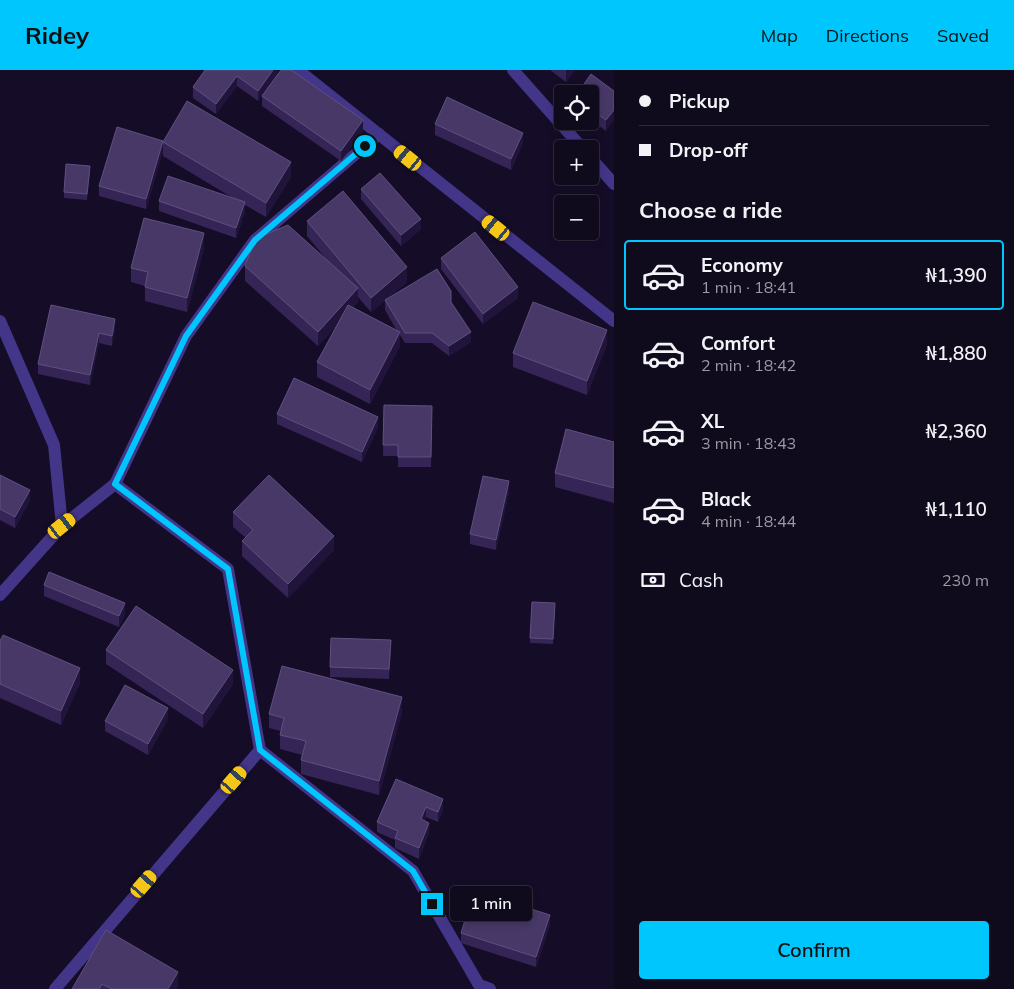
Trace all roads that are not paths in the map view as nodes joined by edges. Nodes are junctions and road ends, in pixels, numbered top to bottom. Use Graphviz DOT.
graph roads {
  1 [pos="298,70"];
  2 [pos="513,70"];
  3 [pos="379,134"];
  4 [pos="574,140"];
  5 [pos="599,167"];
  6 [pos="614,184"];
  7 [pos="0,321"];
  8 [pos="614,321"];
  9 [pos="115,484"];
  10 [pos="62,526"];
  11 [pos="0,596"];
  12 [pos="260,750"];
  13 [pos="55,989"];
  14 [pos="490,989"];
  1 -- 3 [label="street"];
  2 -- 4 [label="street"];
  3 -- 8 [label="street"];
  3 -- 9 [label="street"];
  5 -- 6 [label="street"];
  7 -- 10 [label="street"];
  9 -- 10 [label="street"];
  9 -- 12 [label="street"];
  10 -- 11 [label="street"];
  12 -- 13 [label="street"];
  12 -- 14 [label="street"];
}
